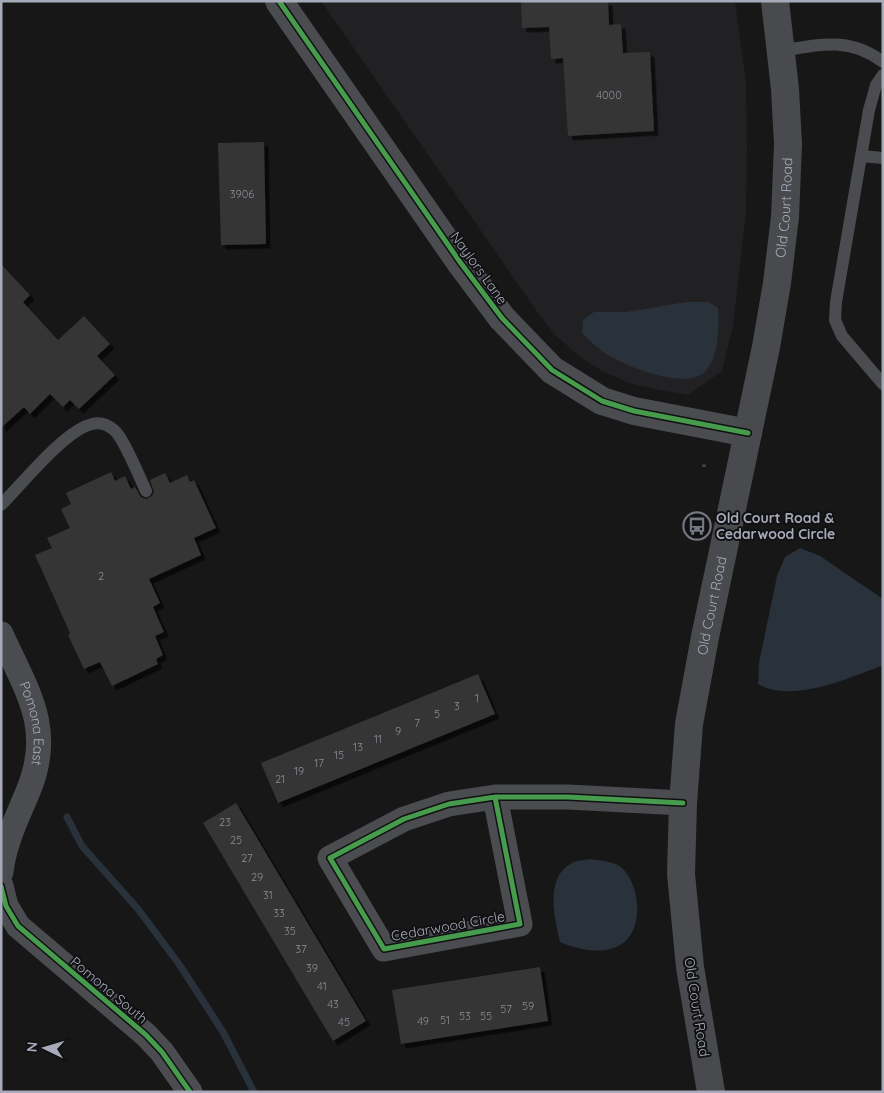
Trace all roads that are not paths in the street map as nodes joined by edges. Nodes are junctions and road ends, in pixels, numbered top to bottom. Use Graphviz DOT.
graph roads {
  1 [pos="279,1"];
  2 [pos="775,1"];
  3 [pos="782,51"];
  4 [pos="883,62"];
  5 [pos="883,74"];
  6 [pos="861,156"];
  7 [pos="883,158"];
  8 [pos="883,384"];
  9 [pos="748,433"];
  10 [pos="146,491"];
  11 [pos="1,505"];
  12 [pos="1,634"];
  13 [pos="495,797"];
  14 [pos="683,803"];
  15 [pos="1,872"];
  16 [pos="1,886"];
  17 [pos="190,1092"];
  18 [pos="711,1092"];
  1 -- 9 [label="street, Naylors Lane"];
  2 -- 3 [label="main road, Old Court Road"];
  3 -- 4 [label="lane"];
  3 -- 9 [label="main road, Old Court Road"];
  5 -- 6 [label="lane"];
  6 -- 7 [label="lane"];
  6 -- 8 [label="lane"];
  9 -- 14 [label="main road, Old Court Road"];
  10 -- 11 [label="lane"];
  12 -- 15 [label="street, Pomona East"];
  13 -- 13 [label="street, Cedarwood Circle"];
  13 -- 14 [label="street, Cedarwood Circle"];
  14 -- 18 [label="main road, Old Court Road"];
  16 -- 17 [label="street, Pomona South"];
}
